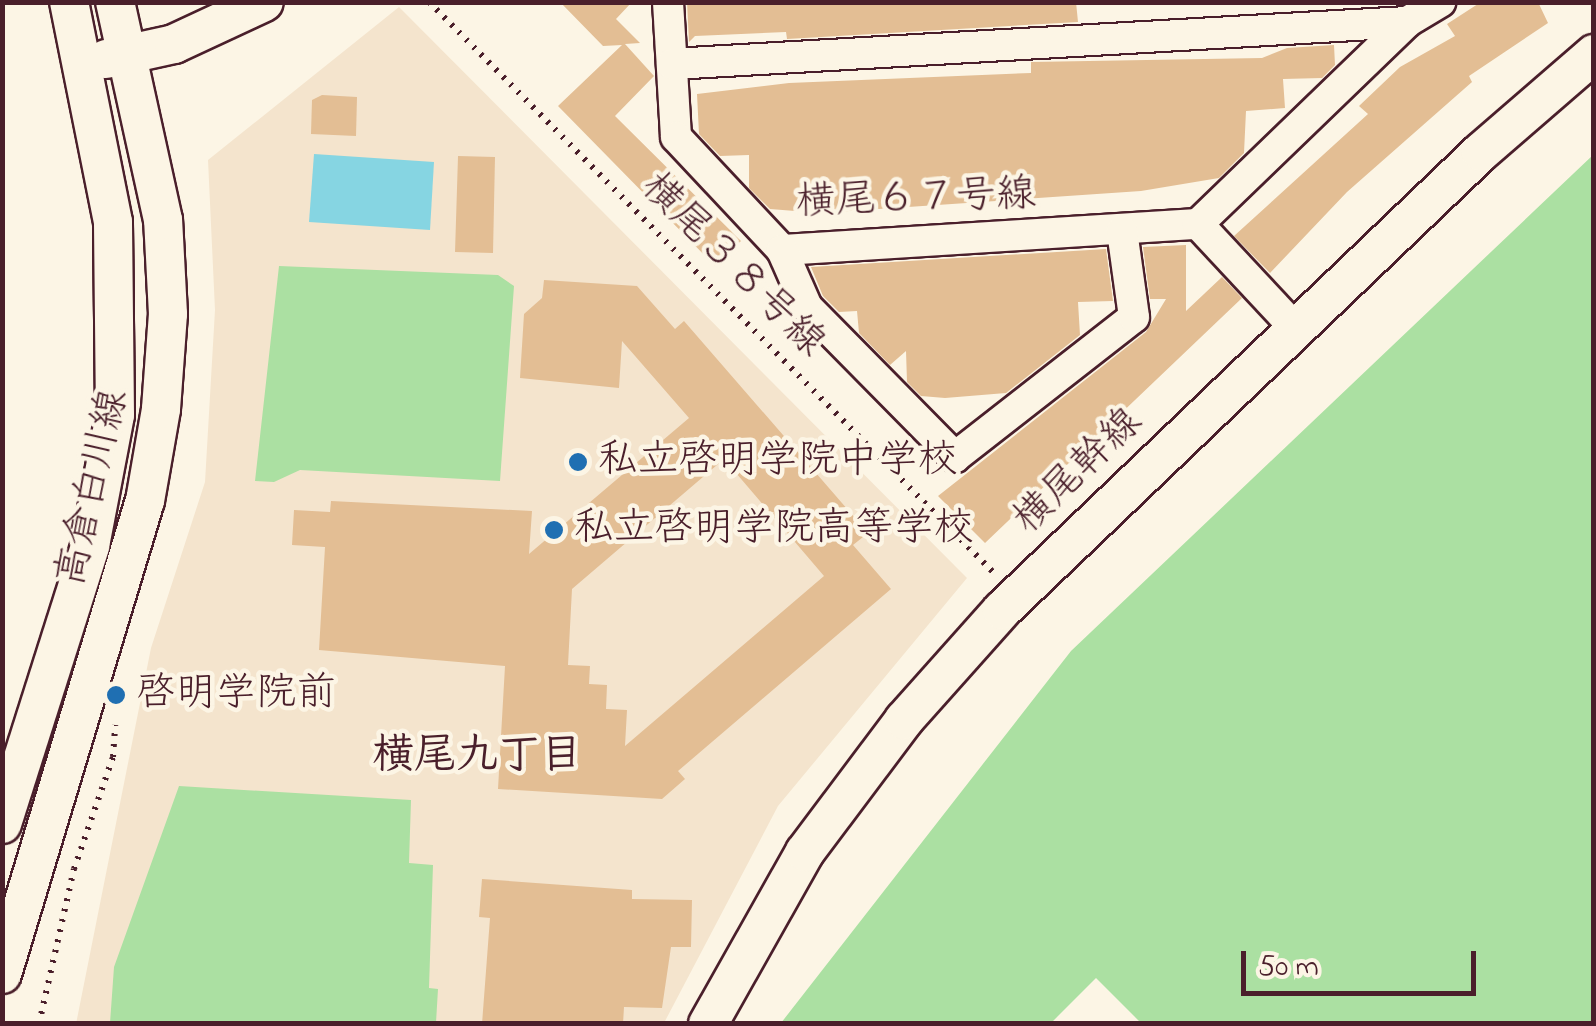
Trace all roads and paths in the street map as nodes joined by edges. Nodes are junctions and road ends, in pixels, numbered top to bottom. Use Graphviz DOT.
graph roads {
  1 [pos="69,2"];
  2 [pos="115,2"];
  3 [pos="264,2"];
  4 [pos="429,2"];
  5 [pos="668,2"];
  6 [pos="1440,2"];
  7 [pos="1407,22"];
  8 [pos="127,54"];
  9 [pos="1594,54"];
  10 [pos="84,64"];
  11 [pos="672,64"];
  12 [pos="1198,224"];
  13 [pos="1122,231"];
  14 [pos="782,250"];
  15 [pos="1295,328"];
  16 [pos="993,572"];
  17 [pos="116,716"];
  18 [pos="2,824"];
  19 [pos="2,974"];
  20 [pos="39,1024"];
  21 [pos="708,1024"];
  1 -- 10 [label="street, 高倉白川線"];
  2 -- 8 [label="street, 高倉白川線"];
  3 -- 8 [label="street"];
  4 -- 16 [label="path, 横尾３８号線"];
  5 -- 11 [label="street, 横尾６７号線"];
  6 -- 7 [label="street"];
  7 -- 11 [label="street"];
  7 -- 12 [label="street"];
  8 -- 10 [label="street"];
  8 -- 19 [label="street, 高倉白川線"];
  9 -- 15 [label="street, 横尾幹線"];
  10 -- 18 [label="street, 高倉白川線"];
  11 -- 14 [label="street, 横尾６７号線"];
  12 -- 13 [label="street, 横尾６７号線"];
  12 -- 15 [label="street"];
  13 -- 14 [label="street, 横尾６７号線"];
  13 -- 14 [label="street"];
  15 -- 21 [label="street, 横尾幹線"];
  17 -- 20 [label="path"];
}
